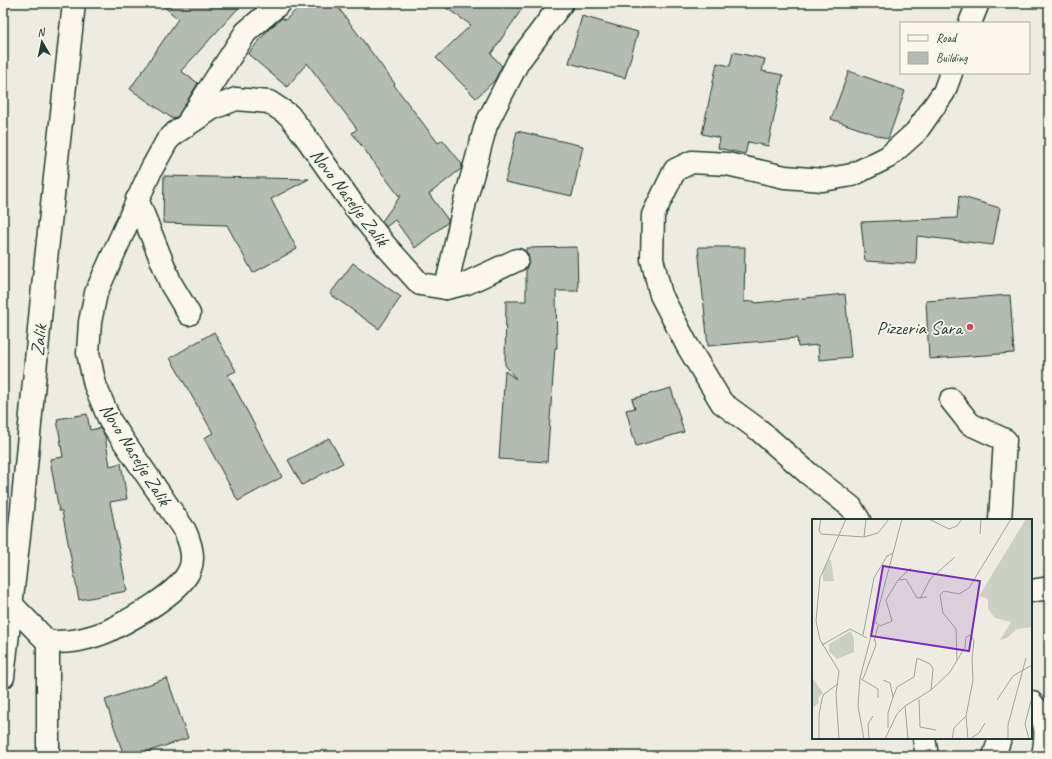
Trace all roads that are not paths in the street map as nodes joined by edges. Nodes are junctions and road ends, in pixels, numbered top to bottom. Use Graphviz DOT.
graph roads {
  1 [pos="74,3"];
  2 [pos="280,3"];
  3 [pos="562,3"];
  4 [pos="978,3"];
  5 [pos="970,22"];
  6 [pos="951,74"];
  7 [pos="187,124"];
  8 [pos="137,199"];
  9 [pos="517,260"];
  10 [pos="446,288"];
  11 [pos="189,314"];
  12 [pos="951,400"];
  13 [pos="858,519"];
  14 [pos="1000,519"];
  15 [pos="1049,588"];
  16 [pos="1032,591"];
  17 [pos="11,604"];
  18 [pos="48,642"];
  19 [pos="3,677"];
  20 [pos="1032,703"];
  21 [pos="924,739"];
  22 [pos="1000,739"];
  23 [pos="48,756"];
  24 [pos="928,756"];
  25 [pos="994,756"];
  26 [pos="1043,756"];
  1 -- 17 [label="street, Zalik"];
  2 -- 7 [label="street, Novo Naselje Zalik"];
  3 -- 10 [label="street"];
  4 -- 5 [label="street"];
  6 -- 13 [label="street"];
  7 -- 8 [label="street, Novo Naselje Zalik"];
  7 -- 10 [label="street, Novo Naselje Zalik"];
  8 -- 11 [label="street"];
  8 -- 18 [label="street, Novo Naselje Zalik"];
  9 -- 10 [label="street, Novo Naselje Zalik"];
  12 -- 14 [label="street"];
  15 -- 16 [label="street"];
  17 -- 18 [label="street"];
  17 -- 19 [label="street, Zalik"];
  18 -- 23 [label="street"];
  20 -- 26 [label="street"];
  21 -- 24 [label="street"];
  22 -- 25 [label="street"];
}
